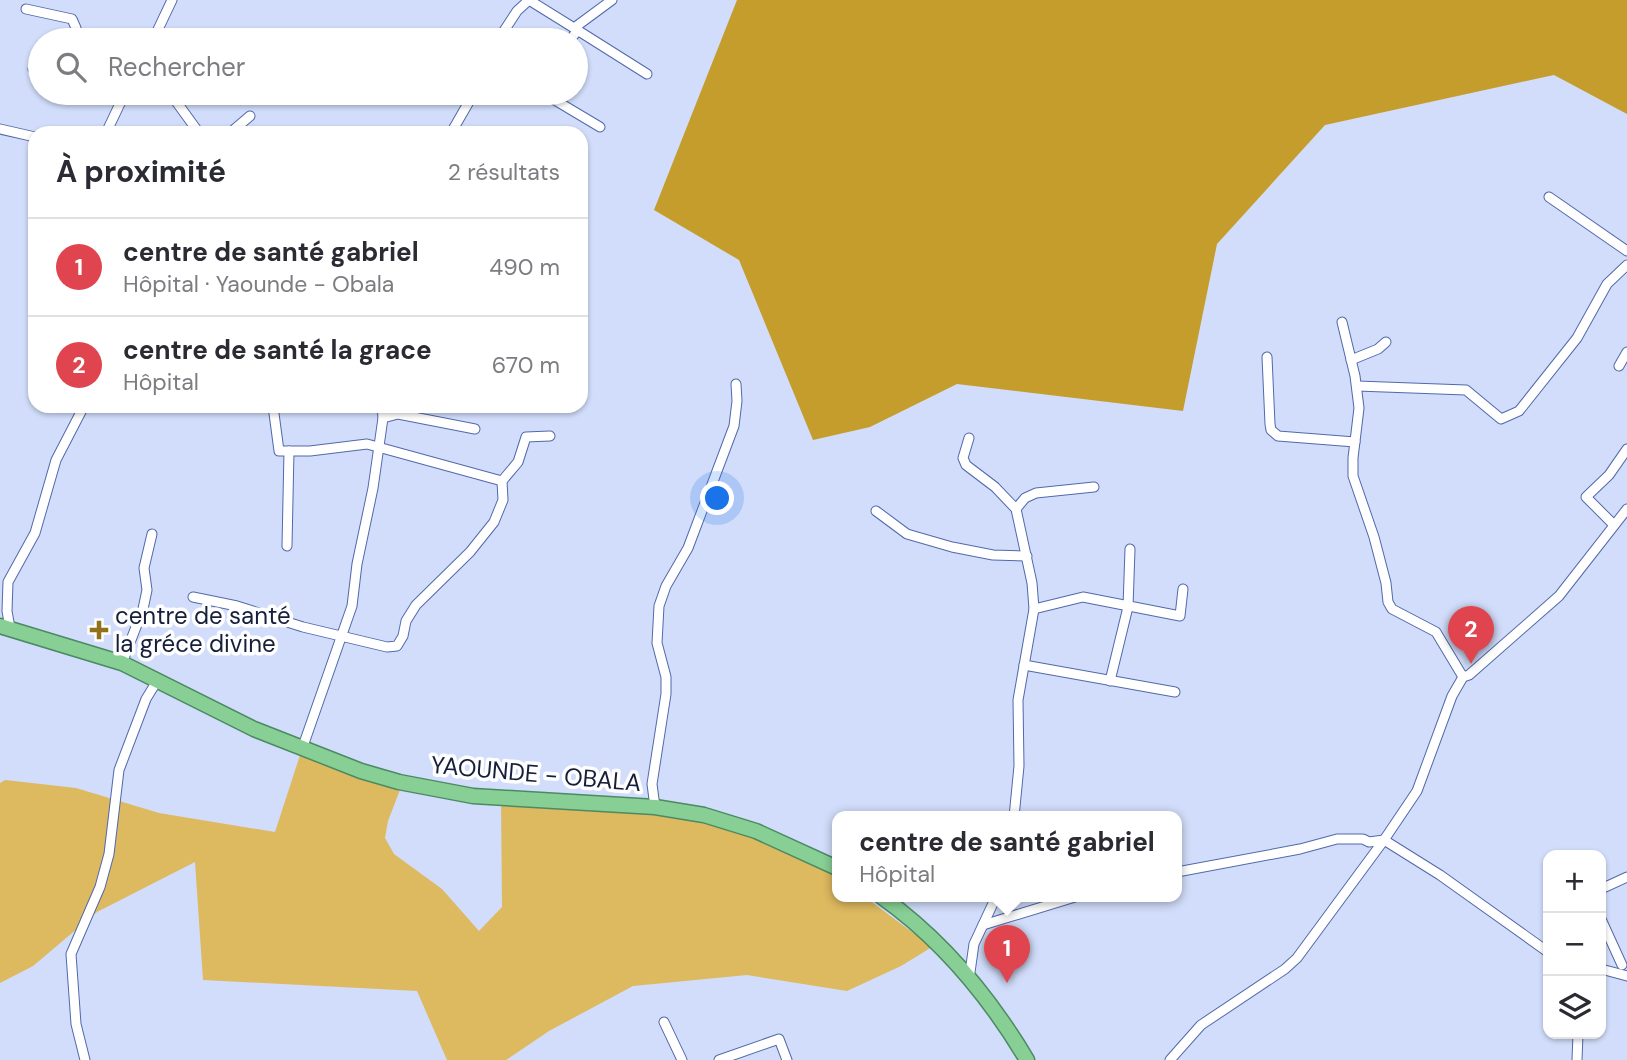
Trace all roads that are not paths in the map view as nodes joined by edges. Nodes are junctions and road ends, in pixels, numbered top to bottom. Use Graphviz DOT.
graph roads {
  1 [pos="172,0"];
  2 [pos="612,0"];
  3 [pos="26,9"];
  4 [pos="76,28"];
  5 [pos="159,28"];
  6 [pos="506,28"];
  7 [pos="574,28"];
  8 [pos="577,28"];
  9 [pos="588,37"];
  10 [pos="647,74"];
  11 [pos="119,105"];
  12 [pos="179,105"];
  13 [pos="467,105"];
  14 [pos="563,105"];
  15 [pos="250,116"];
  16 [pos="109,126"];
  17 [pos="194,126"];
  18 [pos="238,126"];
  19 [pos="455,126"];
  20 [pos="600,127"];
  21 [pos="0,130"];
  22 [pos="28,136"];
  23 [pos="1549,197"];
  24 [pos="1627,251"];
  25 [pos="1627,265"];
  26 [pos="1342,321"];
  27 [pos="1386,342"];
  28 [pos="1627,352"];
  29 [pos="1266,358"];
  30 [pos="1352,360"];
  31 [pos="1619,366"];
  32 [pos="736,384"];
  33 [pos="1357,386"];
  34 [pos="80,413"];
  35 [pos="274,413"];
  36 [pos="383,413"];
  37 [pos="383,418"];
  38 [pos="475,429"];
  39 [pos="550,436"];
  40 [pos="969,438"];
  41 [pos="1354,442"];
  42 [pos="378,449"];
  43 [pos="1627,449"];
  44 [pos="289,451"];
  45 [pos="502,481"];
  46 [pos="1094,487"];
  47 [pos="1016,509"];
  48 [pos="1627,509"];
  49 [pos="876,511"];
  50 [pos="1614,524"];
  51 [pos="152,534"];
  52 [pos="287,546"];
  53 [pos="1130,549"];
  54 [pos="1027,556"];
  55 [pos="1184,589"];
  56 [pos="193,597"];
  57 [pos="1128,607"];
  58 [pos="1034,609"];
  59 [pos="5,627"];
  60 [pos="341,635"];
  61 [pos="122,663"];
  62 [pos="1024,666"];
  63 [pos="1463,677"];
  64 [pos="157,681"];
  65 [pos="1110,681"];
  66 [pos="1175,692"];
  67 [pos="302,749"];
  68 [pos="655,807"];
  69 [pos="1015,811"];
  70 [pos="1384,840"];
  71 [pos="832,866"];
  72 [pos="1182,871"];
  73 [pos="1627,877"];
  74 [pos="1606,887"];
  75 [pos="887,902"];
  76 [pos="994,902"];
  77 [pos="1059,902"];
  78 [pos="984,925"];
  79 [pos="1606,929"];
  80 [pos="1543,948"];
  81 [pos="1625,965"];
  82 [pos="1606,967"];
  83 [pos="1606,970"];
  84 [pos="1627,976"];
  85 [pos="969,979"];
  86 [pos="664,1022"];
  87 [pos="1578,1039"];
  88 [pos="85,1060"];
  89 [pos="682,1060"];
  90 [pos="719,1060"];
  91 [pos="788,1060"];
  92 [pos="1027,1060"];
  93 [pos="1170,1060"];
  94 [pos="1577,1060"];
  1 -- 5 [label="street"];
  2 -- 8 [label="street"];
  3 -- 4 [label="street"];
  6 -- 7 [label="street"];
  9 -- 10 [label="street"];
  11 -- 16 [label="street"];
  12 -- 17 [label="street"];
  13 -- 19 [label="street"];
  14 -- 20 [label="street"];
  15 -- 18 [label="street"];
  21 -- 22 [label="street"];
  23 -- 24 [label="street"];
  25 -- 33 [label="street"];
  26 -- 30 [label="street"];
  27 -- 30 [label="street"];
  28 -- 31 [label="street"];
  29 -- 41 [label="street"];
  30 -- 33 [label="street"];
  32 -- 68 [label="street"];
  33 -- 41 [label="street"];
  34 -- 59 [label="street"];
  35 -- 44 [label="street"];
  36 -- 37 [label="street"];
  37 -- 38 [label="street"];
  37 -- 42 [label="street"];
  39 -- 45 [label="street"];
  40 -- 47 [label="street"];
  41 -- 63 [label="street"];
  42 -- 44 [label="street"];
  42 -- 45 [label="street"];
  42 -- 60 [label="street"];
  43 -- 50 [label="street"];
  44 -- 52 [label="street"];
  45 -- 60 [label="street"];
  46 -- 47 [label="street"];
  47 -- 54 [label="street"];
  48 -- 50 [label="street"];
  49 -- 54 [label="street"];
  50 -- 63 [label="street"];
  51 -- 61 [label="street"];
  53 -- 57 [label="street"];
  54 -- 58 [label="street"];
  55 -- 57 [label="street"];
  56 -- 60 [label="street"];
  57 -- 58 [label="street"];
  57 -- 65 [label="street"];
  58 -- 62 [label="street"];
  59 -- 61 [label="highway, YAOUNDE - OBALA"];
  60 -- 67 [label="street"];
  61 -- 64 [label="highway, YAOUNDE - OBALA"];
  62 -- 65 [label="street"];
  62 -- 69 [label="street"];
  63 -- 70 [label="street"];
  64 -- 67 [label="highway, YAOUNDE - OBALA"];
  64 -- 88 [label="street"];
  65 -- 66 [label="street"];
  67 -- 68 [label="highway, YAOUNDE - OBALA"];
  68 -- 71 [label="highway, YAOUNDE - OBALA"];
  70 -- 72 [label="street"];
  70 -- 80 [label="street"];
  70 -- 93 [label="street"];
  73 -- 74 [label="street"];
  75 -- 85 [label="highway"];
  76 -- 78 [label="street"];
  77 -- 78 [label="street"];
  78 -- 85 [label="street"];
  79 -- 81 [label="street"];
  81 -- 82 [label="street"];
  83 -- 84 [label="street"];
  85 -- 92 [label="highway"];
  86 -- 89 [label="street"];
  87 -- 94 [label="street"];
  90 -- 91 [label="street"];
}
